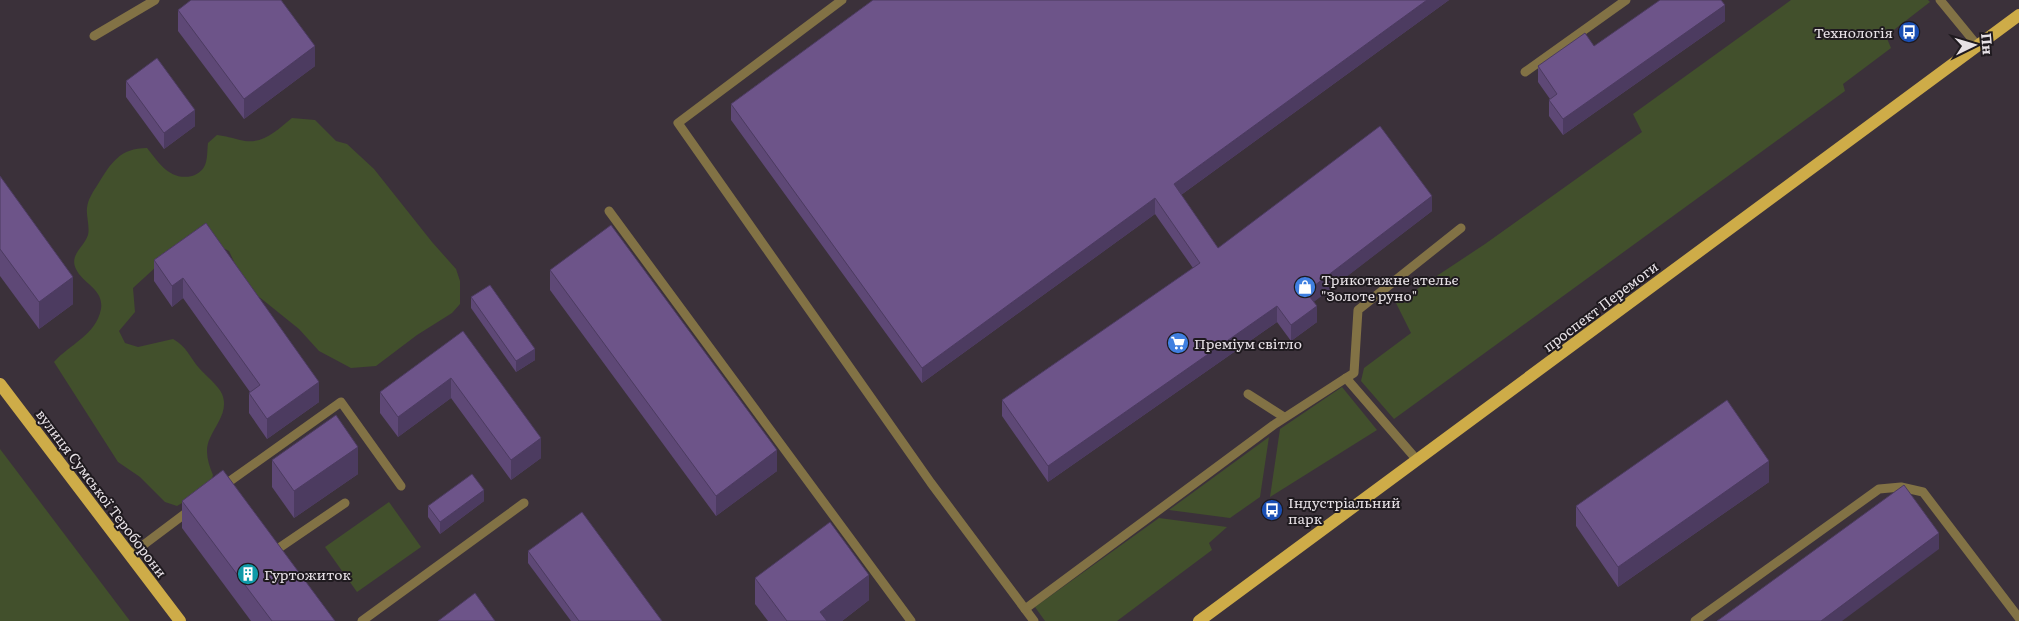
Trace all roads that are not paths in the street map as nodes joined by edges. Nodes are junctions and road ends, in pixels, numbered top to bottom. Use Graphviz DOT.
graph roads {
  1 [pos="155,0"];
  2 [pos="842,0"];
  3 [pos="1626,0"];
  4 [pos="1940,0"];
  5 [pos="2019,15"];
  6 [pos="94,36"];
  7 [pos="1977,45"];
  8 [pos="1525,72"];
  9 [pos="609,211"];
  10 [pos="1461,228"];
  11 [pos="1346,378"];
  12 [pos="0,384"];
  13 [pos="1248,394"];
  14 [pos="1284,417"];
  15 [pos="1417,460"];
  16 [pos="229,485"];
  17 [pos="402,486"];
  18 [pos="200,503"];
  19 [pos="345,503"];
  20 [pos="524,503"];
  21 [pos="279,548"];
  22 [pos="130,555"];
  23 [pos="1025,609"];
  24 [pos="2019,618"];
  25 [pos="180,621"];
  26 [pos="362,621"];
  27 [pos="911,621"];
  28 [pos="1034,621"];
  29 [pos="1199,621"];
  30 [pos="1695,621"];
  1 -- 6 [label="lane"];
  2 -- 23 [label="lane"];
  3 -- 8 [label="lane"];
  4 -- 7 [label="lane"];
  5 -- 7 [label="main road, проспект Перемоги"];
  7 -- 15 [label="main road, проспект Перемоги"];
  9 -- 27 [label="lane"];
  10 -- 11 [label="lane"];
  11 -- 14 [label="lane"];
  11 -- 15 [label="lane"];
  12 -- 22 [label="main road, вулиця Сумської Тероборони"];
  13 -- 14 [label="lane"];
  14 -- 23 [label="lane"];
  15 -- 29 [label="main road, проспект Перемоги"];
  16 -- 17 [label="lane"];
  18 -- 22 [label="lane"];
  19 -- 21 [label="lane"];
  20 -- 26 [label="lane"];
  22 -- 25 [label="main road, вулиця Сумської Тероборони"];
  23 -- 28 [label="lane"];
  24 -- 30 [label="lane"];
}
